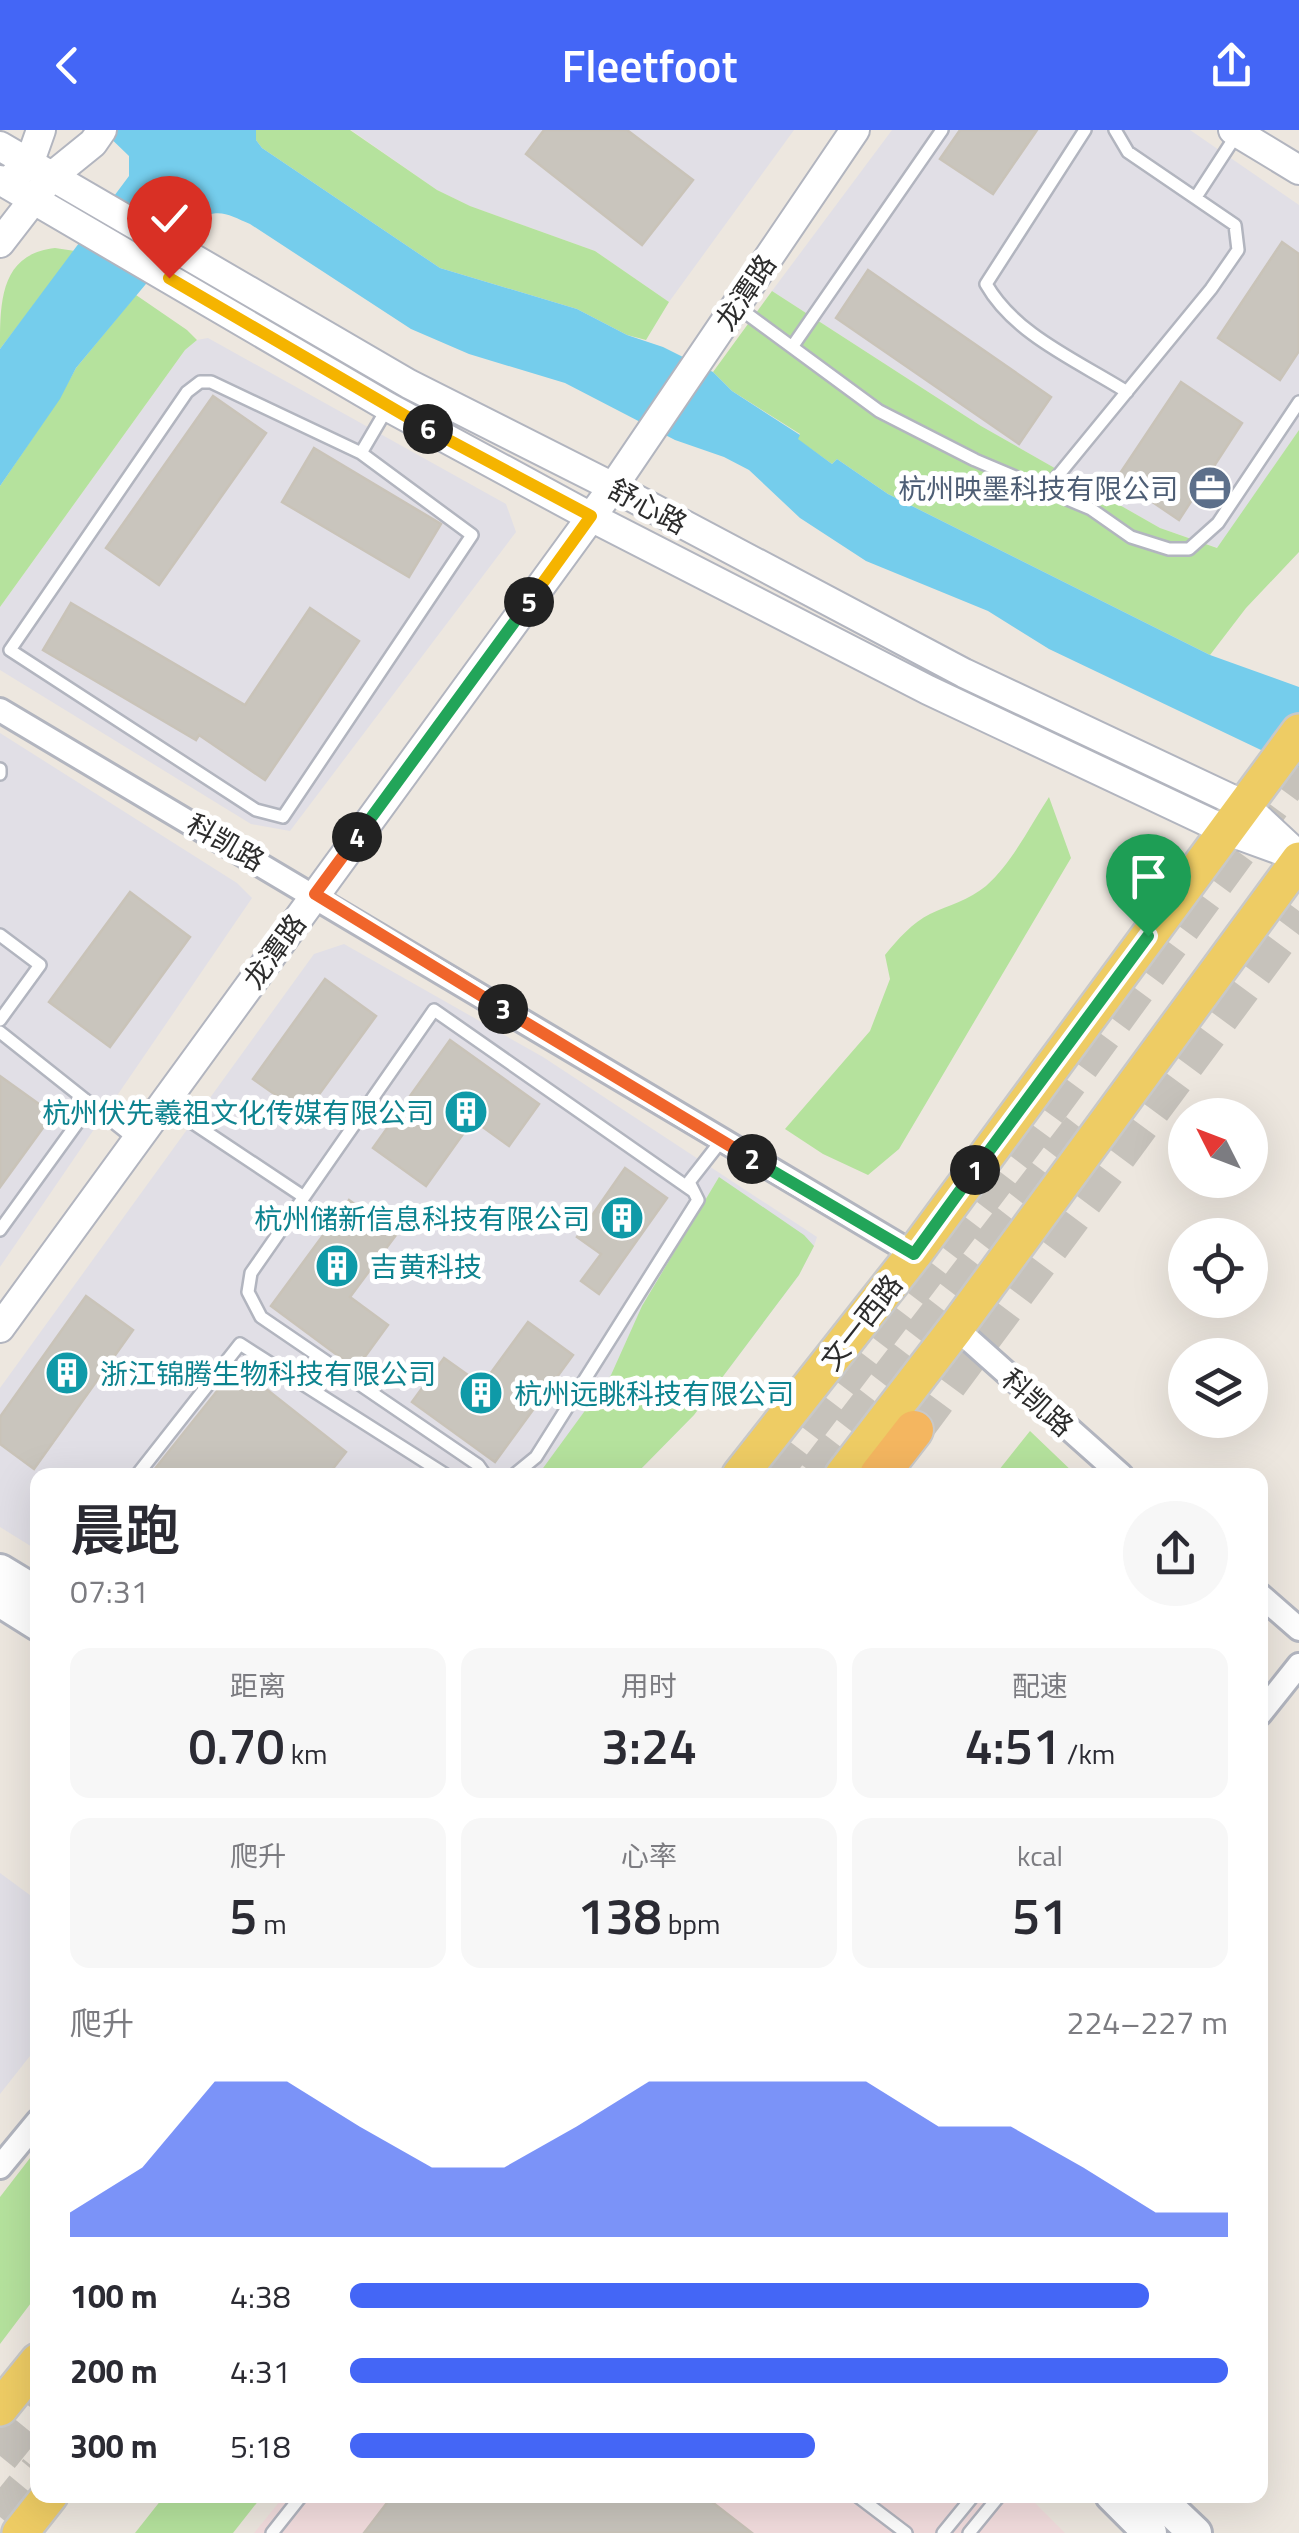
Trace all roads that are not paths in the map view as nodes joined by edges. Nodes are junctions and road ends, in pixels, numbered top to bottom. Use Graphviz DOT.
graph roads {
  1 [pos="42,130"];
  2 [pos="856,130"];
  3 [pos="942,130"];
  4 [pos="1085,130"];
  5 [pos="1115,130"];
  6 [pos="1240,131"];
  7 [pos="84,133"];
  8 [pos="0,146"];
  9 [pos="1299,169"];
  10 [pos="37,180"];
  11 [pos="2,184"];
  12 [pos="1196,198"];
  13 [pos="0,243"];
  14 [pos="736,305"];
  15 [pos="792,347"];
  16 [pos="1127,392"];
  17 [pos="1299,402"];
  18 [pos="388,406"];
  19 [pos="360,453"];
  20 [pos="613,487"];
  21 [pos="1046,489"];
  22 [pos="591,516"];
  23 [pos="0,710"];
  24 [pos="1299,732"];
  25 [pos="1235,817"];
  26 [pos="1299,858"];
  27 [pos="315,894"];
  28 [pos="0,936"];
  29 [pos="0,1020"];
  30 [pos="0,1032"];
  31 [pos="91,1104"];
  32 [pos="163,1104"];
  33 [pos="137,1140"];
  34 [pos="721,1141"];
  35 [pos="693,1191"];
  36 [pos="304,1197"];
  37 [pos="0,1230"];
  38 [pos="914,1254"];
  39 [pos="0,1328"];
  40 [pos="956,1328"];
  41 [pos="914,1430"];
  42 [pos="143,1468"];
  43 [pos="435,1468"];
  44 [pos="480,1468"];
  45 [pos="523,1468"];
  46 [pos="746,1468"];
  47 [pos="848,1468"];
  48 [pos="884,1468"];
  49 [pos="1113,1468"];
  50 [pos="0,1571"];
  51 [pos="30,1589"];
  52 [pos="0,1600"];
  53 [pos="1268,1602"];
  54 [pos="30,1619"];
  55 [pos="1299,1629"];
  56 [pos="1299,1665"];
  57 [pos="1268,1704"];
  58 [pos="30,2131"];
  59 [pos="0,2168"];
  60 [pos="30,2371"];
  61 [pos="0,2408"];
  62 [pos="44,2503"];
  63 [pos="296,2503"];
  64 [pos="867,2503"];
  65 [pos="967,2503"];
  66 [pos="993,2503"];
  67 [pos="1120,2503"];
  68 [pos="1164,2503"];
  69 [pos="20,2533"];
  70 [pos="272,2533"];
  71 [pos="906,2533"];
  72 [pos="943,2533"];
  73 [pos="969,2533"];
  74 [pos="1150,2533"];
  75 [pos="1194,2533"];
  1 -- 10 [label="street"];
  2 -- 14 [label="street, 龙潭路"];
  3 -- 15 [label="lane"];
  4 -- 16 [label="lane"];
  5 -- 12 [label="lane"];
  6 -- 9 [label="street"];
  6 -- 12 [label="lane"];
  7 -- 10 [label="street"];
  8 -- 10 [label="street, 舒心路"];
  10 -- 11 [label="street"];
  10 -- 13 [label="street"];
  10 -- 18 [label="street, 舒心路"];
  10 -- 20 [label="street, 舒心路"];
  12 -- 16 [label="lane"];
  14 -- 15 [label="lane"];
  14 -- 20 [label="street, 龙潭路"];
  15 -- 21 [label="lane"];
  16 -- 21 [label="lane"];
  17 -- 21 [label="lane"];
  18 -- 19 [label="lane"];
  18 -- 22 [label="street, 舒心路"];
  19 -- 19 [label="lane"];
  20 -- 22 [label="street, 龙潭路"];
  20 -- 25 [label="street, 舒心路"];
  22 -- 25 [label="street, 舒心路"];
  22 -- 27 [label="street, 龙潭路"];
  23 -- 27 [label="street, 科凯路"];
  24 -- 25 [label="main road, 文一西路"];
  25 -- 26 [label="street, 舒心路"];
  25 -- 38 [label="main road, 文一西路"];
  26 -- 40 [label="main road"];
  27 -- 32 [label="street, 龙潭路"];
  27 -- 34 [label="street, 科凯路"];
  28 -- 29 [label="lane"];
  30 -- 31 [label="lane"];
  31 -- 33 [label="lane"];
  31 -- 37 [label="lane"];
  32 -- 33 [label="street, 龙潭路"];
  32 -- 36 [label="lane"];
  33 -- 39 [label="street, 龙潭路"];
  34 -- 35 [label="lane"];
  34 -- 38 [label="street, 科凯路"];
  35 -- 36 [label="lane"];
  35 -- 45 [label="lane"];
  36 -- 44 [label="lane"];
  38 -- 46 [label="main road, 文一西路"];
  40 -- 47 [label="main road"];
  40 -- 49 [label="street, 科凯路"];
  41 -- 48 [label="highway"];
  42 -- 43 [label="lane"];
  50 -- 51 [label="main road"];
  52 -- 54 [label="main road"];
  53 -- 55 [label="street"];
  56 -- 57 [label="street"];
  58 -- 59 [label="street"];
  60 -- 61 [label="main road"];
  62 -- 69 [label="main road"];
  63 -- 70 [label="lane"];
  64 -- 71 [label="lane"];
  65 -- 72 [label="lane"];
  66 -- 73 [label="lane"];
  67 -- 74 [label="main road"];
  68 -- 75 [label="main road"];
}
